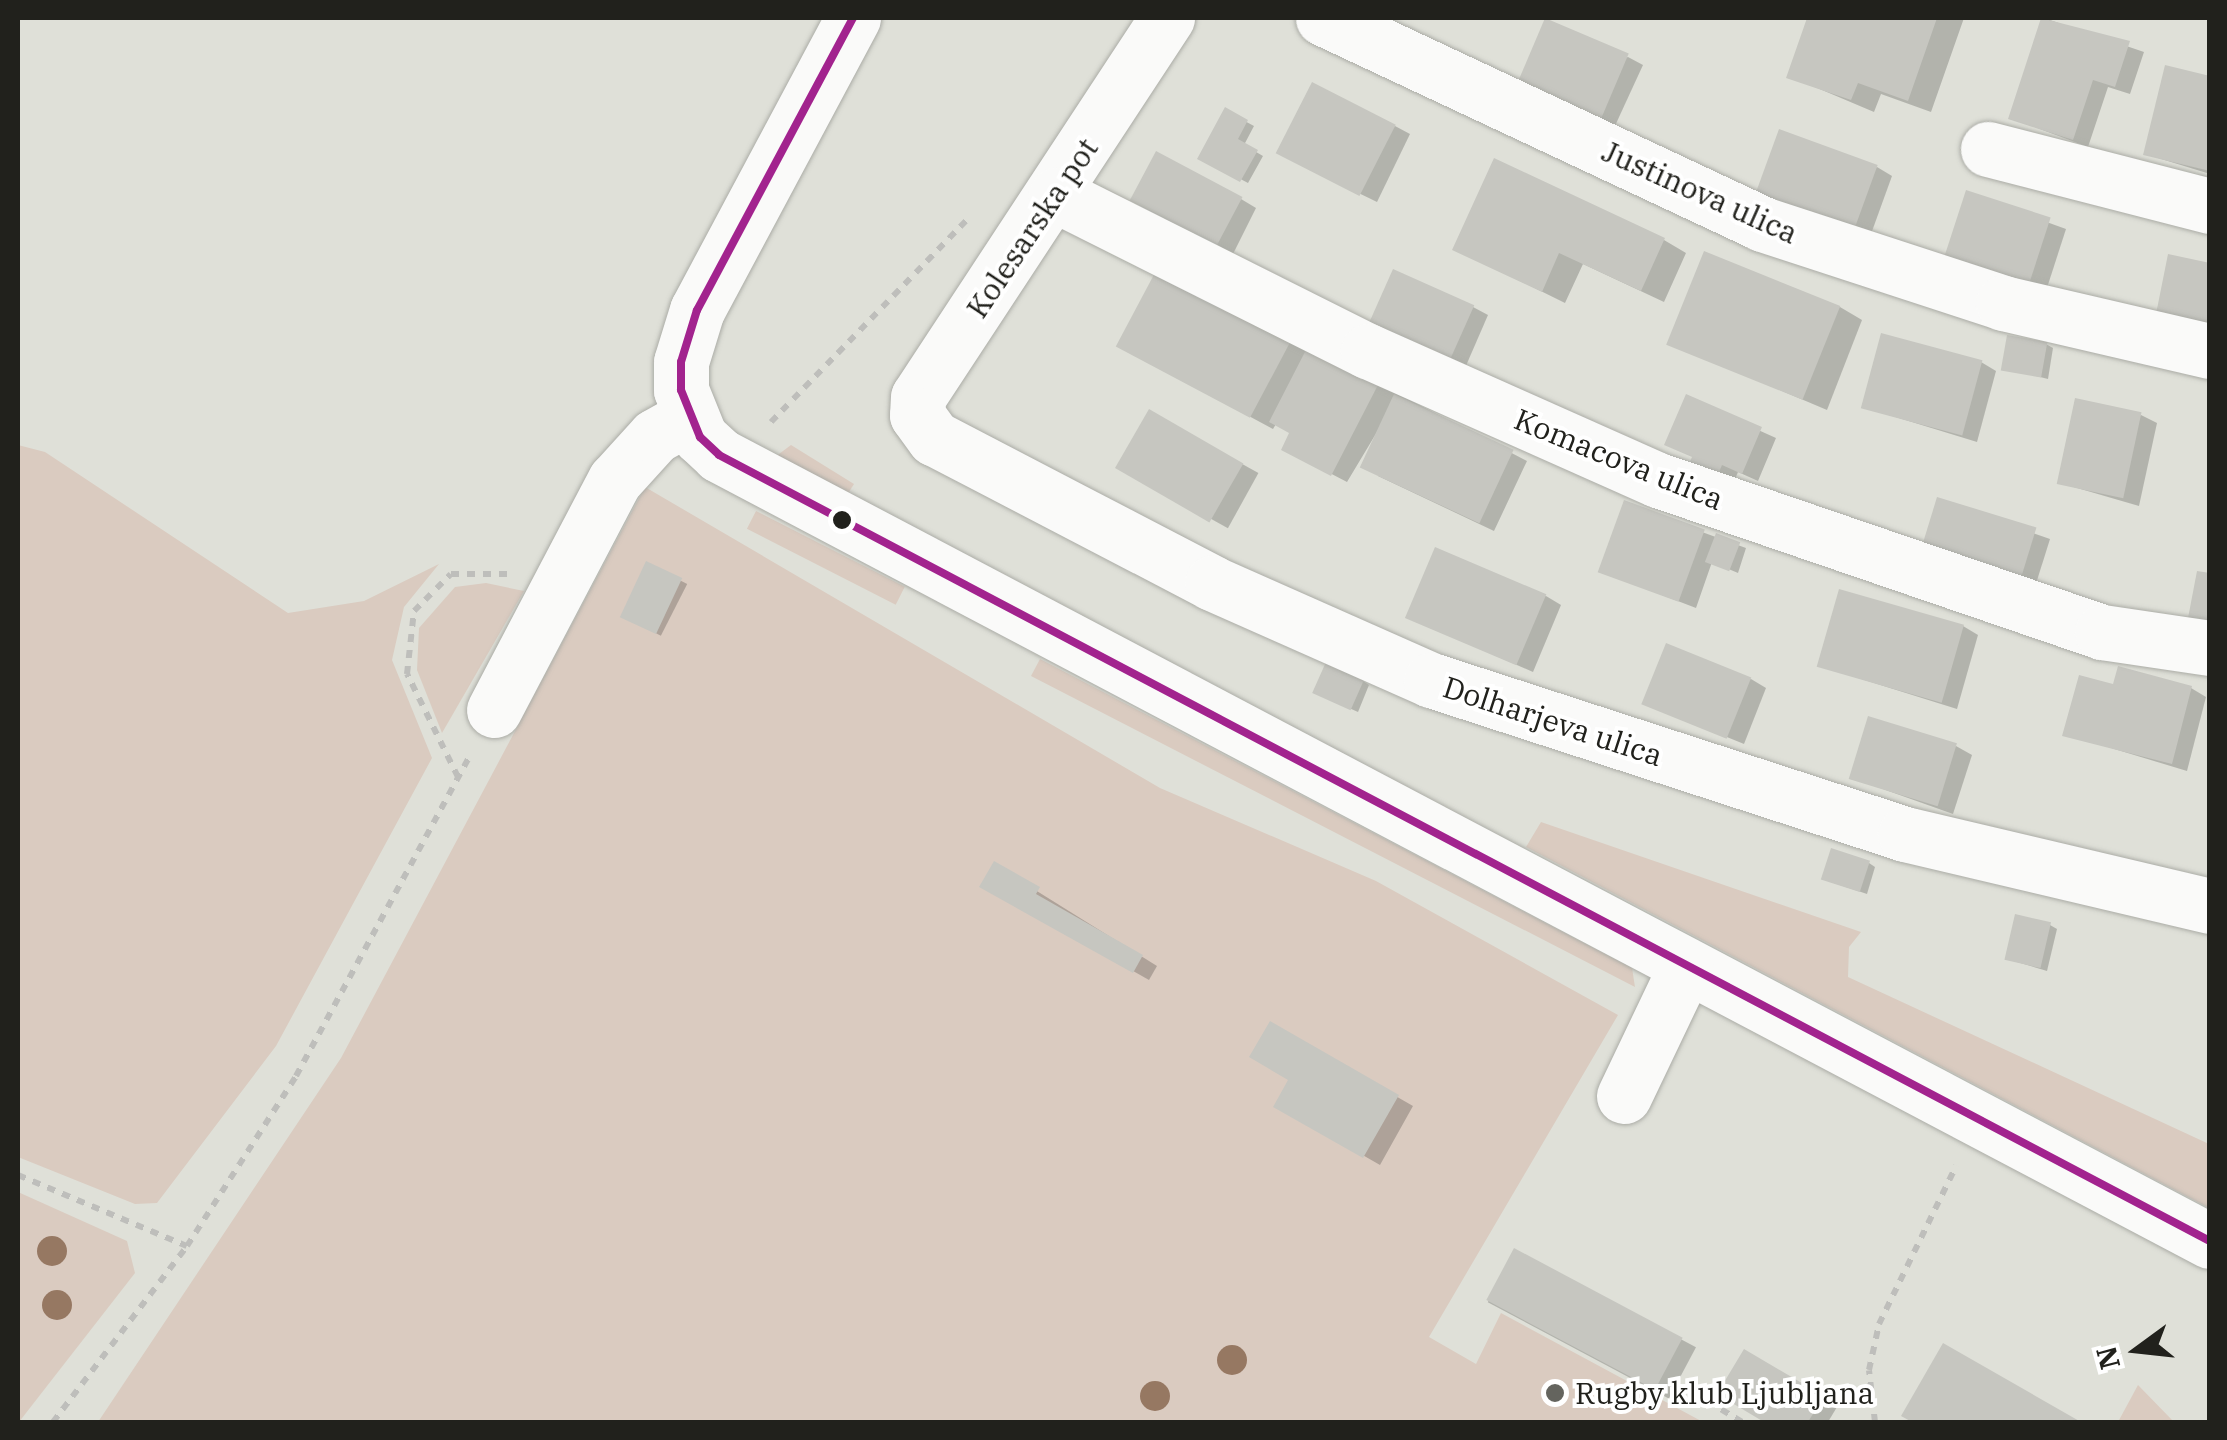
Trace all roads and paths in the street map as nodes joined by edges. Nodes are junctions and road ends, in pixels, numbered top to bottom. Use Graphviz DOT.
graph roads {
  1 [pos="853,18"];
  2 [pos="1167,18"];
  3 [pos="1323,18"];
  4 [pos="1988,149"];
  5 [pos="1056,195"];
  6 [pos="2210,206"];
  7 [pos="2210,351"];
  8 [pos="690,417"];
  9 [pos="934,438"];
  10 [pos="563,581"];
  11 [pos="2210,648"];
  12 [pos="494,710"];
  13 [pos="458,778"];
  14 [pos="2210,906"];
  15 [pos="1686,966"];
  16 [pos="1624,1096"];
  17 [pos="1956,1165"];
  18 [pos="18,1175"];
  19 [pos="2210,1242"];
  20 [pos="187,1246"];
  21 [pos="1694,1392"];
  22 [pos="54,1422"];
  23 [pos="1742,1422"];
  24 [pos="1875,1422"];
  1 -- 8 [label="street"];
  2 -- 5 [label="street, Kolesarska pot"];
  3 -- 7 [label="street, Justinova ulica"];
  4 -- 6 [label="street"];
  5 -- 9 [label="street, Kolesarska pot"];
  5 -- 11 [label="street, Komacova ulica"];
  8 -- 10 [label="street"];
  8 -- 15 [label="street"];
  9 -- 14 [label="street, Dolharjeva ulica"];
  10 -- 12 [label="street"];
  10 -- 13 [label="path"];
  12 -- 13 [label="path"];
  13 -- 20 [label="path"];
  15 -- 16 [label="street"];
  15 -- 19 [label="street"];
  17 -- 24 [label="path"];
  18 -- 20 [label="path"];
  20 -- 22 [label="path"];
  21 -- 23 [label="path"];
}
